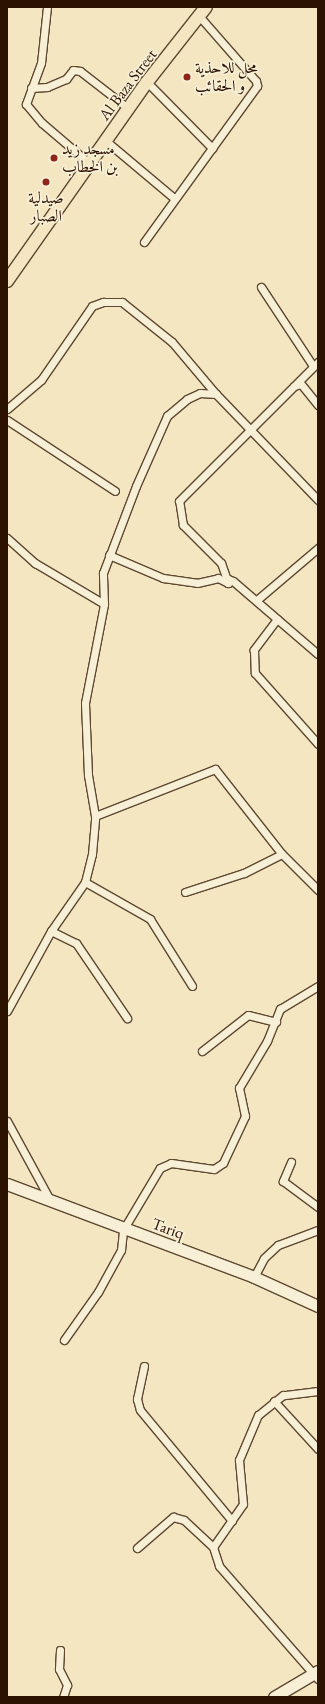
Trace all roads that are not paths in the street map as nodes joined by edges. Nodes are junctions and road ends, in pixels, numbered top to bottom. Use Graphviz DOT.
graph roads {
  1 [pos="46,7"];
  2 [pos="203,12"];
  3 [pos="148,82"];
  4 [pos="31,88"];
  5 [pos="129,108"];
  6 [pos="106,141"];
  7 [pos="212,148"];
  8 [pos="90,164"];
  9 [pos="174,198"];
  10 [pos="144,242"];
  11 [pos="7,281"];
  12 [pos="261,287"];
  13 [pos="316,364"];
  14 [pos="293,387"];
  15 [pos="216,394"];
  16 [pos="318,405"];
  17 [pos="7,409"];
  18 [pos="7,420"];
  19 [pos="251,430"];
  20 [pos="115,491"];
  21 [pos="318,500"];
  22 [pos="7,538"];
  23 [pos="318,548"];
  24 [pos="109,555"];
  25 [pos="228,583"];
  26 [pos="258,599"];
  27 [pos="104,604"];
  28 [pos="277,619"];
  29 [pos="318,654"];
  30 [pos="318,744"];
  31 [pos="95,816"];
  32 [pos="282,854"];
  33 [pos="85,882"];
  34 [pos="318,890"];
  35 [pos="185,892"];
  36 [pos="51,931"];
  37 [pos="192,986"];
  38 [pos="318,986"];
  39 [pos="7,1011"];
  40 [pos="127,1018"];
  41 [pos="276,1022"];
  42 [pos="202,1051"];
  43 [pos="7,1121"];
  44 [pos="291,1162"];
  45 [pos="7,1184"];
  46 [pos="51,1202"];
  47 [pos="318,1207"];
  48 [pos="123,1230"];
  49 [pos="318,1230"];
  50 [pos="254,1278"];
  51 [pos="318,1306"];
  52 [pos="64,1340"];
  53 [pos="144,1366"];
  54 [pos="318,1391"];
  55 [pos="274,1401"];
  56 [pos="318,1449"];
  57 [pos="232,1521"];
  58 [pos="213,1547"];
  59 [pos="137,1548"];
  60 [pos="60,1650"];
  61 [pos="316,1675"];
  62 [pos="63,1697"];
  63 [pos="274,1697"];
  1 -- 4 [label="street"];
  2 -- 3 [label="main road, Al Baza Street"];
  2 -- 7 [label="street"];
  3 -- 5 [label="main road, Al Baza Street"];
  3 -- 7 [label="street"];
  4 -- 5 [label="street"];
  4 -- 8 [label="street"];
  5 -- 6 [label="main road, Al Baza Street"];
  6 -- 8 [label="main road, Al Baza Street"];
  6 -- 9 [label="street"];
  7 -- 9 [label="street"];
  8 -- 11 [label="main road, Al Baza Street"];
  9 -- 10 [label="street"];
  12 -- 13 [label="street"];
  13 -- 14 [label="street"];
  14 -- 16 [label="street"];
  14 -- 19 [label="street"];
  15 -- 17 [label="street"];
  15 -- 19 [label="street"];
  15 -- 24 [label="street"];
  18 -- 20 [label="street"];
  19 -- 21 [label="street"];
  19 -- 25 [label="street"];
  22 -- 27 [label="street"];
  23 -- 26 [label="street"];
  24 -- 25 [label="street"];
  24 -- 27 [label="street"];
  25 -- 26 [label="street"];
  26 -- 28 [label="street"];
  27 -- 31 [label="street"];
  28 -- 29 [label="street"];
  28 -- 30 [label="street"];
  31 -- 32 [label="street"];
  31 -- 33 [label="street"];
  32 -- 34 [label="street"];
  32 -- 35 [label="street"];
  33 -- 36 [label="street"];
  33 -- 37 [label="street"];
  36 -- 39 [label="street"];
  36 -- 40 [label="street"];
  38 -- 41 [label="street"];
  41 -- 42 [label="street"];
  41 -- 48 [label="street"];
  43 -- 46 [label="street"];
  44 -- 47 [label="street"];
  45 -- 46 [label="main road, Tariq"];
  46 -- 48 [label="main road, Tariq"];
  48 -- 50 [label="main road, Tariq"];
  48 -- 52 [label="street"];
  49 -- 50 [label="street"];
  50 -- 51 [label="main road, Tariq"];
  53 -- 57 [label="street"];
  54 -- 55 [label="street"];
  55 -- 56 [label="street"];
  55 -- 57 [label="street"];
  57 -- 58 [label="street"];
  58 -- 59 [label="street"];
  58 -- 61 [label="street"];
  60 -- 62 [label="street"];
  61 -- 63 [label="main road"];
}
